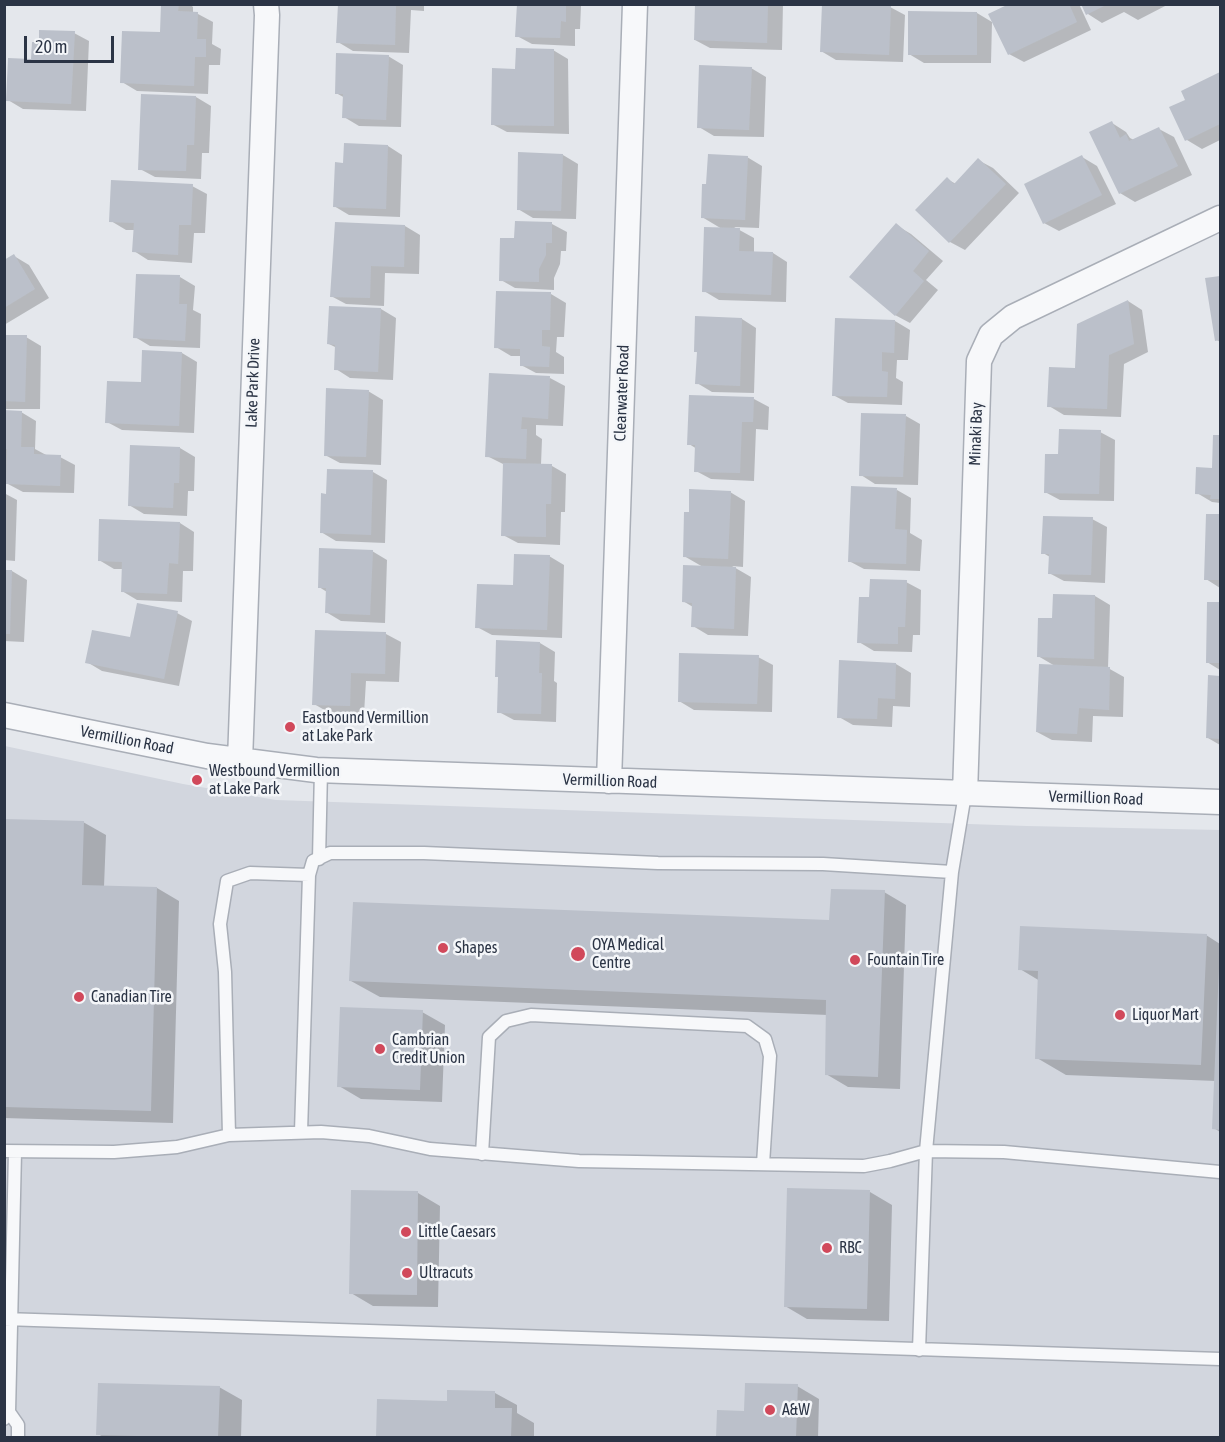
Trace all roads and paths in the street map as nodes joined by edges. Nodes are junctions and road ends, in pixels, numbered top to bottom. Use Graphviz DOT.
graph roads {
  1 [pos="266,4"];
  2 [pos="635,4"];
  3 [pos="1221,218"];
  4 [pos="4,715"];
  5 [pos="240,761"];
  6 [pos="321,770"];
  7 [pos="609,781"];
  8 [pos="965,794"];
  9 [pos="1221,802"];
  10 [pos="319,859"];
  11 [pos="952,872"];
  12 [pos="309,875"];
  13 [pos="301,1132"];
  14 [pos="229,1135"];
  15 [pos="926,1151"];
  16 [pos="10,1152"];
  17 [pos="482,1154"];
  18 [pos="763,1164"];
  19 [pos="1221,1172"];
  20 [pos="8,1319"];
  21 [pos="920,1350"];
  22 [pos="1221,1359"];
  23 [pos="7,1415"];
  24 [pos="18,1437"];
  1 -- 5 [label="street, Lake Park Drive"];
  2 -- 7 [label="street, Clearwater Road"];
  3 -- 8 [label="street, Minaki Bay"];
  4 -- 5 [label="street, Vermillion Road"];
  5 -- 6 [label="street, Vermillion Road"];
  6 -- 7 [label="street, Vermillion Road"];
  6 -- 10 [label="lane"];
  7 -- 8 [label="street, Vermillion Road"];
  8 -- 9 [label="street, Vermillion Road"];
  8 -- 11 [label="lane"];
  10 -- 11 [label="lane"];
  10 -- 12 [label="lane"];
  11 -- 15 [label="lane"];
  12 -- 13 [label="lane"];
  12 -- 14 [label="lane"];
  13 -- 14 [label="lane"];
  13 -- 17 [label="lane"];
  14 -- 16 [label="lane"];
  15 -- 18 [label="lane"];
  15 -- 19 [label="lane"];
  15 -- 21 [label="lane"];
  16 -- 20 [label="lane"];
  17 -- 18 [label="lane"];
  17 -- 18 [label="lane"];
  20 -- 21 [label="lane"];
  20 -- 23 [label="lane"];
  21 -- 22 [label="lane"];
  23 -- 24 [label="lane"];
}
